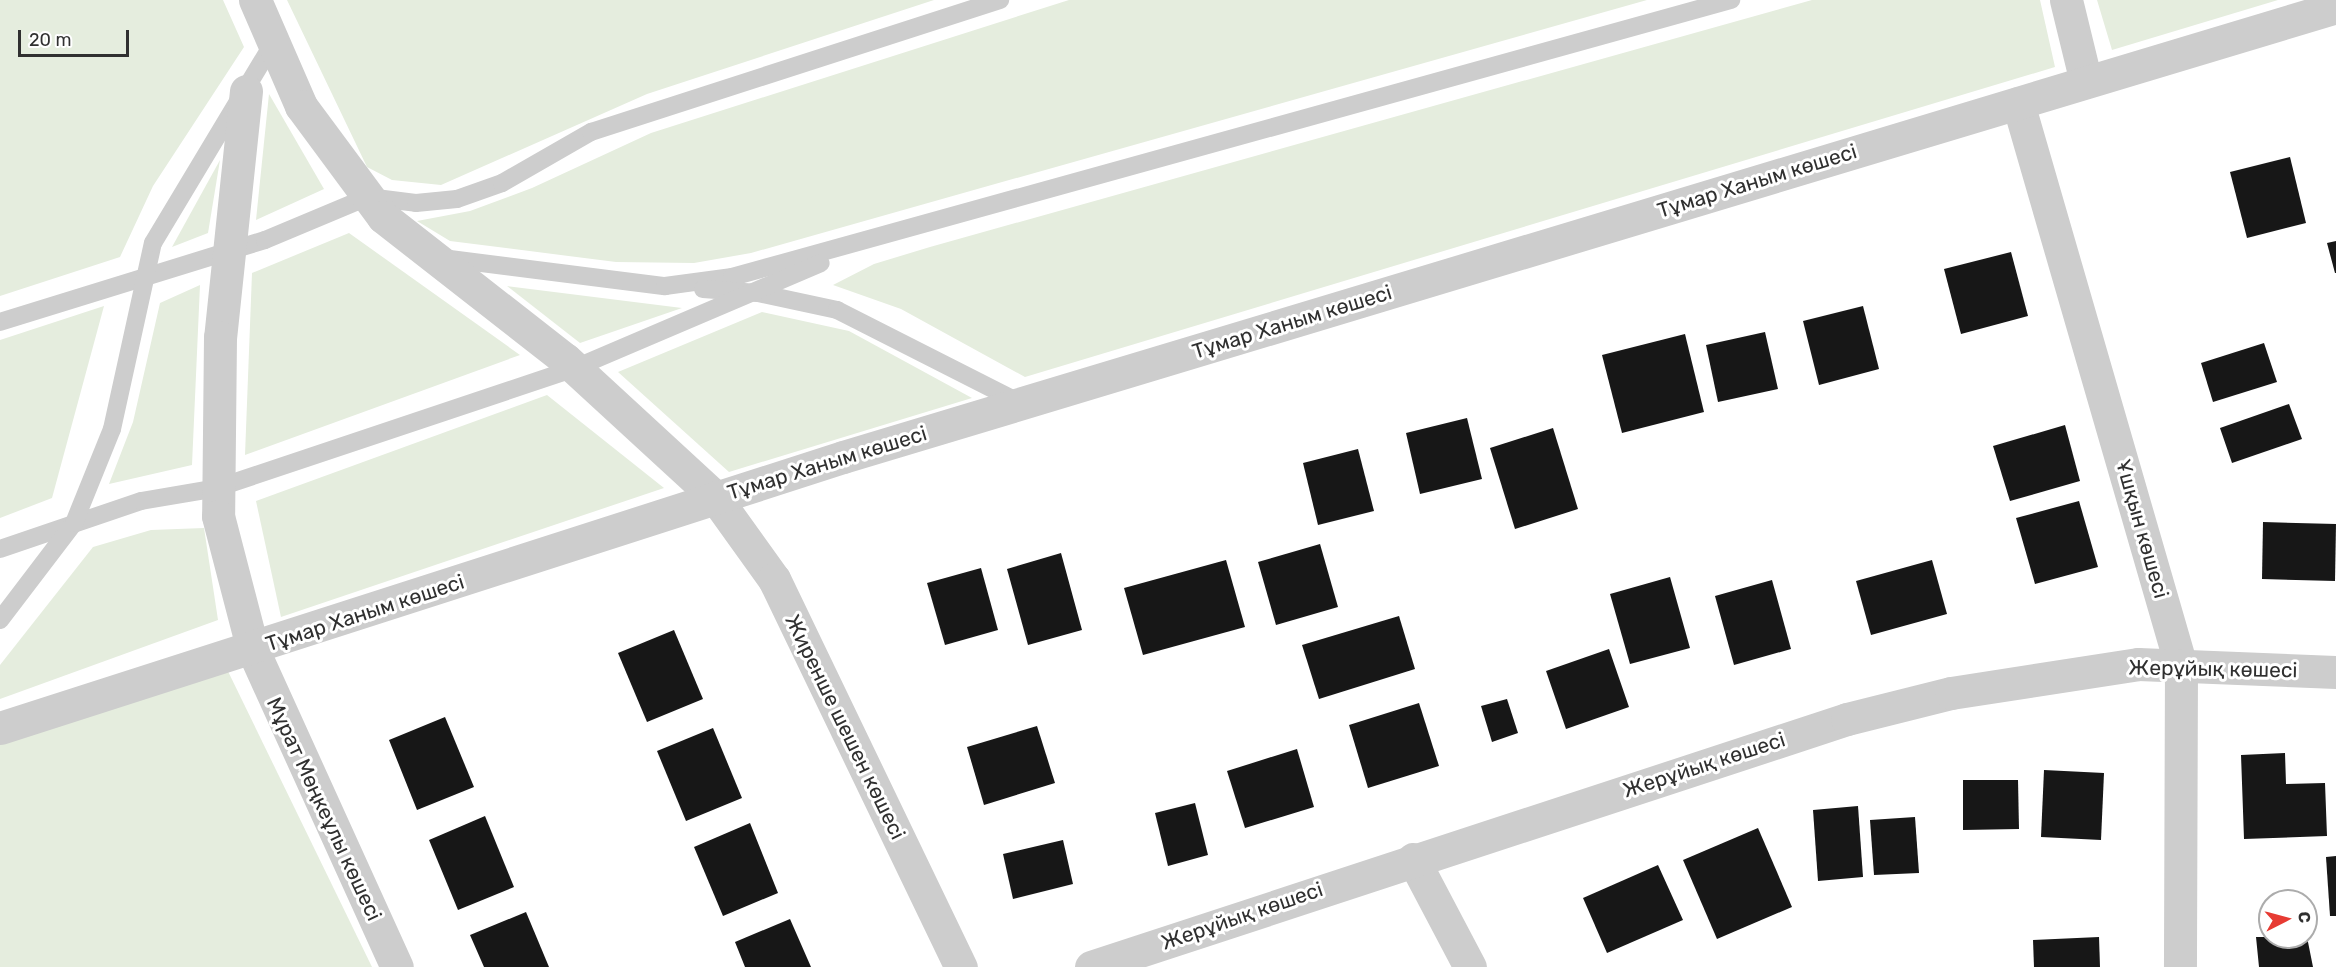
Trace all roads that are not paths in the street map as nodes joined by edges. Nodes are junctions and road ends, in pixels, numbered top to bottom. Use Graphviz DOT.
graph roads {
  1 [pos="255,0"];
  2 [pos="1000,0"];
  3 [pos="1731,0"];
  4 [pos="2066,0"];
  5 [pos="2336,7"];
  6 [pos="273,43"];
  7 [pos="2086,82"];
  8 [pos="246,91"];
  9 [pos="2018,103"];
  10 [pos="368,197"];
  11 [pos="862,243"];
  12 [pos="229,252"];
  13 [pos="435,257"];
  14 [pos="145,275"];
  15 [pos="665,286"];
  16 [pos="758,292"];
  17 [pos="0,322"];
  18 [pos="575,368"];
  19 [pos="1021,404"];
  20 [pos="218,488"];
  21 [pos="715,497"];
  22 [pos="74,523"];
  23 [pos="0,549"];
  24 [pos="0,620"];
  25 [pos="253,650"];
  26 [pos="2181,666"];
  27 [pos="2336,672"];
  28 [pos="0,728"];
  29 [pos="1413,859"];
  30 [pos="397,967"];
  31 [pos="961,967"];
  32 [pos="1091,967"];
  33 [pos="1470,967"];
  34 [pos="2180,967"];
  1 -- 6 [label="street, Жиренше шешен көшесі"];
  2 -- 10 [label="lane"];
  3 -- 11 [label="lane"];
  4 -- 7 [label="street"];
  5 -- 7 [label="street, Тұмар Ханым көшесі"];
  6 -- 8 [label="lane"];
  6 -- 10 [label="street, Жиренше шешен көшесі"];
  7 -- 9 [label="street, Тұмар Ханым көшесі"];
  8 -- 12 [label="street, Мұрат Мөңкеұлы көшесі"];
  8 -- 14 [label="lane"];
  9 -- 19 [label="street, Тұмар Ханым көшесі"];
  9 -- 26 [label="street, Ұшқын көшесі"];
  10 -- 12 [label="lane"];
  10 -- 13 [label="street, Жиренше шешен көшесі"];
  11 -- 15 [label="lane"];
  11 -- 16 [label="lane"];
  12 -- 14 [label="lane"];
  12 -- 20 [label="street, Мұрат Мөңкеұлы көшесі"];
  13 -- 15 [label="lane"];
  13 -- 18 [label="street, Жиренше шешен көшесі"];
  14 -- 17 [label="lane"];
  14 -- 22 [label="lane"];
  15 -- 16 [label="lane"];
  16 -- 18 [label="lane"];
  16 -- 19 [label="lane"];
  18 -- 20 [label="lane"];
  18 -- 21 [label="street, Жиренше шешен көшесі"];
  19 -- 21 [label="street, Тұмар Ханым көшесі"];
  20 -- 22 [label="lane"];
  20 -- 25 [label="street, Мұрат Мөңкеұлы көшесі"];
  21 -- 25 [label="street, Тұмар Ханым көшесі"];
  21 -- 31 [label="street, Жиренше шешен көшесі"];
  22 -- 23 [label="lane"];
  22 -- 24 [label="lane"];
  25 -- 28 [label="street, Тұмар Ханым көшесі"];
  25 -- 30 [label="street, Мұрат Мөңкеұлы көшесі"];
  26 -- 27 [label="street, Жерұйық көшесі"];
  26 -- 29 [label="street, Жерұйық көшесі"];
  26 -- 34 [label="street, Ұшқын көшесі"];
  29 -- 32 [label="street, Жерұйық көшесі"];
  29 -- 33 [label="street"];
}
